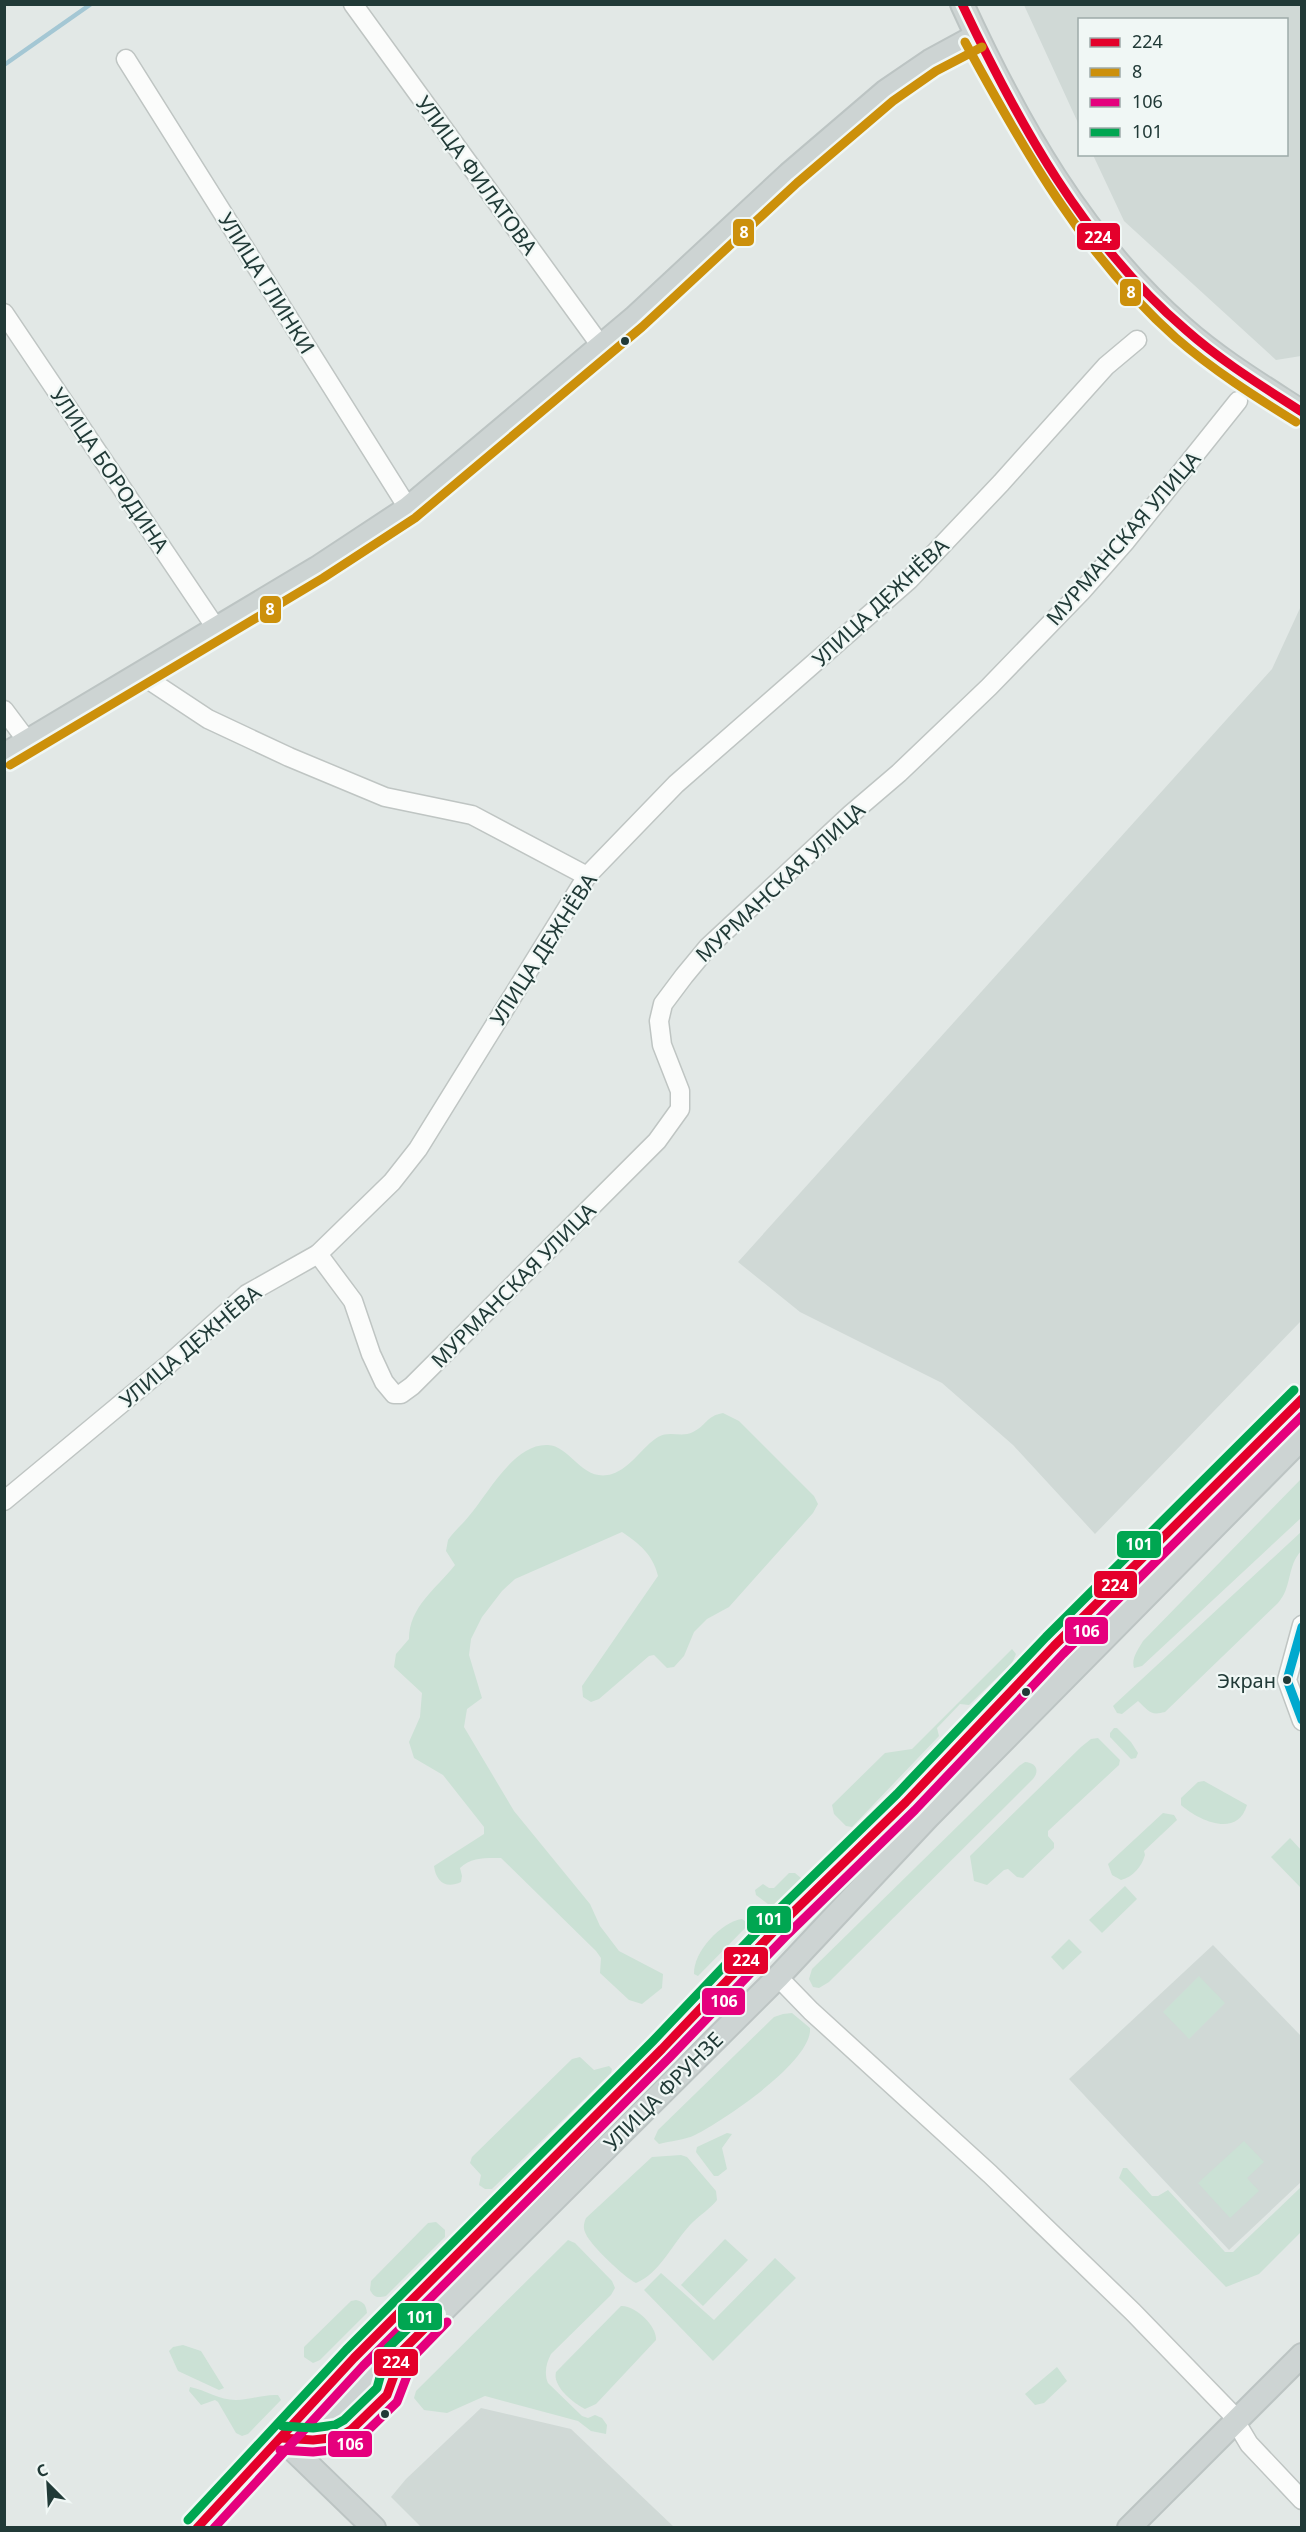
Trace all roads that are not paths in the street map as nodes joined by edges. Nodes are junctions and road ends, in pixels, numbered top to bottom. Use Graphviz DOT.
graph roads {
  1 [pos="353,4"];
  2 [pos="962,4"];
  3 [pos="976,36"];
  4 [pos="126,59"];
  5 [pos="4,313"];
  6 [pos="1137,340"];
  7 [pos="601,346"];
  8 [pos="1238,401"];
  9 [pos="1302,412"];
  10 [pos="408,508"];
  11 [pos="216,628"];
  12 [pos="140,674"];
  13 [pos="4,710"];
  14 [pos="28,742"];
  15 [pos="4,755"];
  16 [pos="587,876"];
  17 [pos="318,1254"];
  18 [pos="1302,1399"];
  19 [pos="1302,1438"];
  20 [pos="4,1501"];
  21 [pos="1302,1625"];
  22 [pos="1302,1721"];
  23 [pos="778,1977"];
  24 [pos="1302,2355"];
  25 [pos="1236,2421"];
  26 [pos="281,2438"];
  27 [pos="1302,2500"];
  28 [pos="197,2528"];
  29 [pos="374,2528"];
  30 [pos="1129,2528"];
  1 -- 7 [label="street, УЛИЦА ФИЛАТОВА"];
  2 -- 3 [label="main road"];
  3 -- 7 [label="main road"];
  3 -- 9 [label="main road"];
  4 -- 10 [label="street, УЛИЦА ГЛИНКИ"];
  5 -- 11 [label="street, УЛИЦА БОРОДИНА"];
  6 -- 16 [label="street, УЛИЦА ДЕЖНЁВА"];
  7 -- 10 [label="main road"];
  8 -- 17 [label="street, МУРМАНСКАЯ УЛИЦА"];
  10 -- 11 [label="main road"];
  11 -- 12 [label="main road"];
  12 -- 14 [label="main road"];
  12 -- 16 [label="street"];
  13 -- 14 [label="street"];
  14 -- 15 [label="main road"];
  16 -- 17 [label="street, УЛИЦА ДЕЖНЁВА"];
  17 -- 20 [label="street, УЛИЦА ДЕЖНЁВА"];
  18 -- 26 [label="main road, УЛИЦА ФРУНЗЕ"];
  19 -- 23 [label="main road, УЛИЦА ФРУНЗЕ"];
  21 -- 22 [label="street"];
  23 -- 25 [label="street"];
  23 -- 26 [label="main road, УЛИЦА ФРУНЗЕ"];
  24 -- 25 [label="main road"];
  25 -- 27 [label="street"];
  25 -- 30 [label="main road"];
  26 -- 28 [label="main road, УЛИЦА ФРУНЗЕ"];
  26 -- 29 [label="main road"];
}
